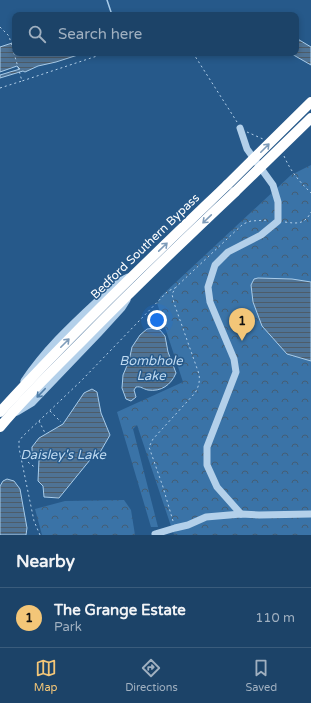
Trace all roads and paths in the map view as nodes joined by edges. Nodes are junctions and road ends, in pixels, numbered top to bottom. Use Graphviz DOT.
graph roads {
  1 [pos="0,27"];
  2 [pos="12,45"];
  3 [pos="16,56"];
  4 [pos="97,56"];
  5 [pos="195,56"];
  6 [pos="22,81"];
  7 [pos="0,88"];
  8 [pos="311,102"];
  9 [pos="311,118"];
  10 [pos="240,128"];
  11 [pos="231,188"];
  12 [pos="243,224"];
  13 [pos="138,277"];
  14 [pos="176,287"];
  15 [pos="50,411"];
  16 [pos="4,414"];
  17 [pos="39,421"];
  18 [pos="61,422"];
  19 [pos="0,427"];
  20 [pos="45,433"];
  21 [pos="21,455"];
  22 [pos="36,468"];
  23 [pos="241,514"];
  24 [pos="311,514"];
  25 [pos="175,528"];
  26 [pos="155,534"];
  27 [pos="40,535"];
  1 -- 2 [label="path"];
  3 -- 6 [label="path"];
  4 -- 6 [label="path"];
  5 -- 10 [label="path"];
  6 -- 7 [label="path"];
  11 -- 8 [label="highway, Bedford Southern Bypass, one-way, bridge"];
  9 -- 11 [label="highway, Bedford Southern Bypass, bridge"];
  10 -- 23 [label="lane"];
  11 -- 13 [label="highway, Bedford Southern Bypass"];
  12 -- 14 [label="path"];
  13 -- 16 [label="highway, Bedford Southern Bypass, one-way"];
  16 -- 13 [label="highway, Bedford Southern Bypass, one-way"];
  14 -- 15 [label="path"];
  14 -- 25 [label="path"];
  15 -- 17 [label="path"];
  15 -- 18 [label="path"];
  16 -- 19 [label="highway, Bedford Southern Bypass"];
  17 -- 20 [label="path"];
  17 -- 21 [label="path"];
  21 -- 22 [label="path"];
  21 -- 27 [label="path"];
  23 -- 24 [label="lane"];
  23 -- 25 [label="lane"];
  25 -- 26 [label="lane"];
}
